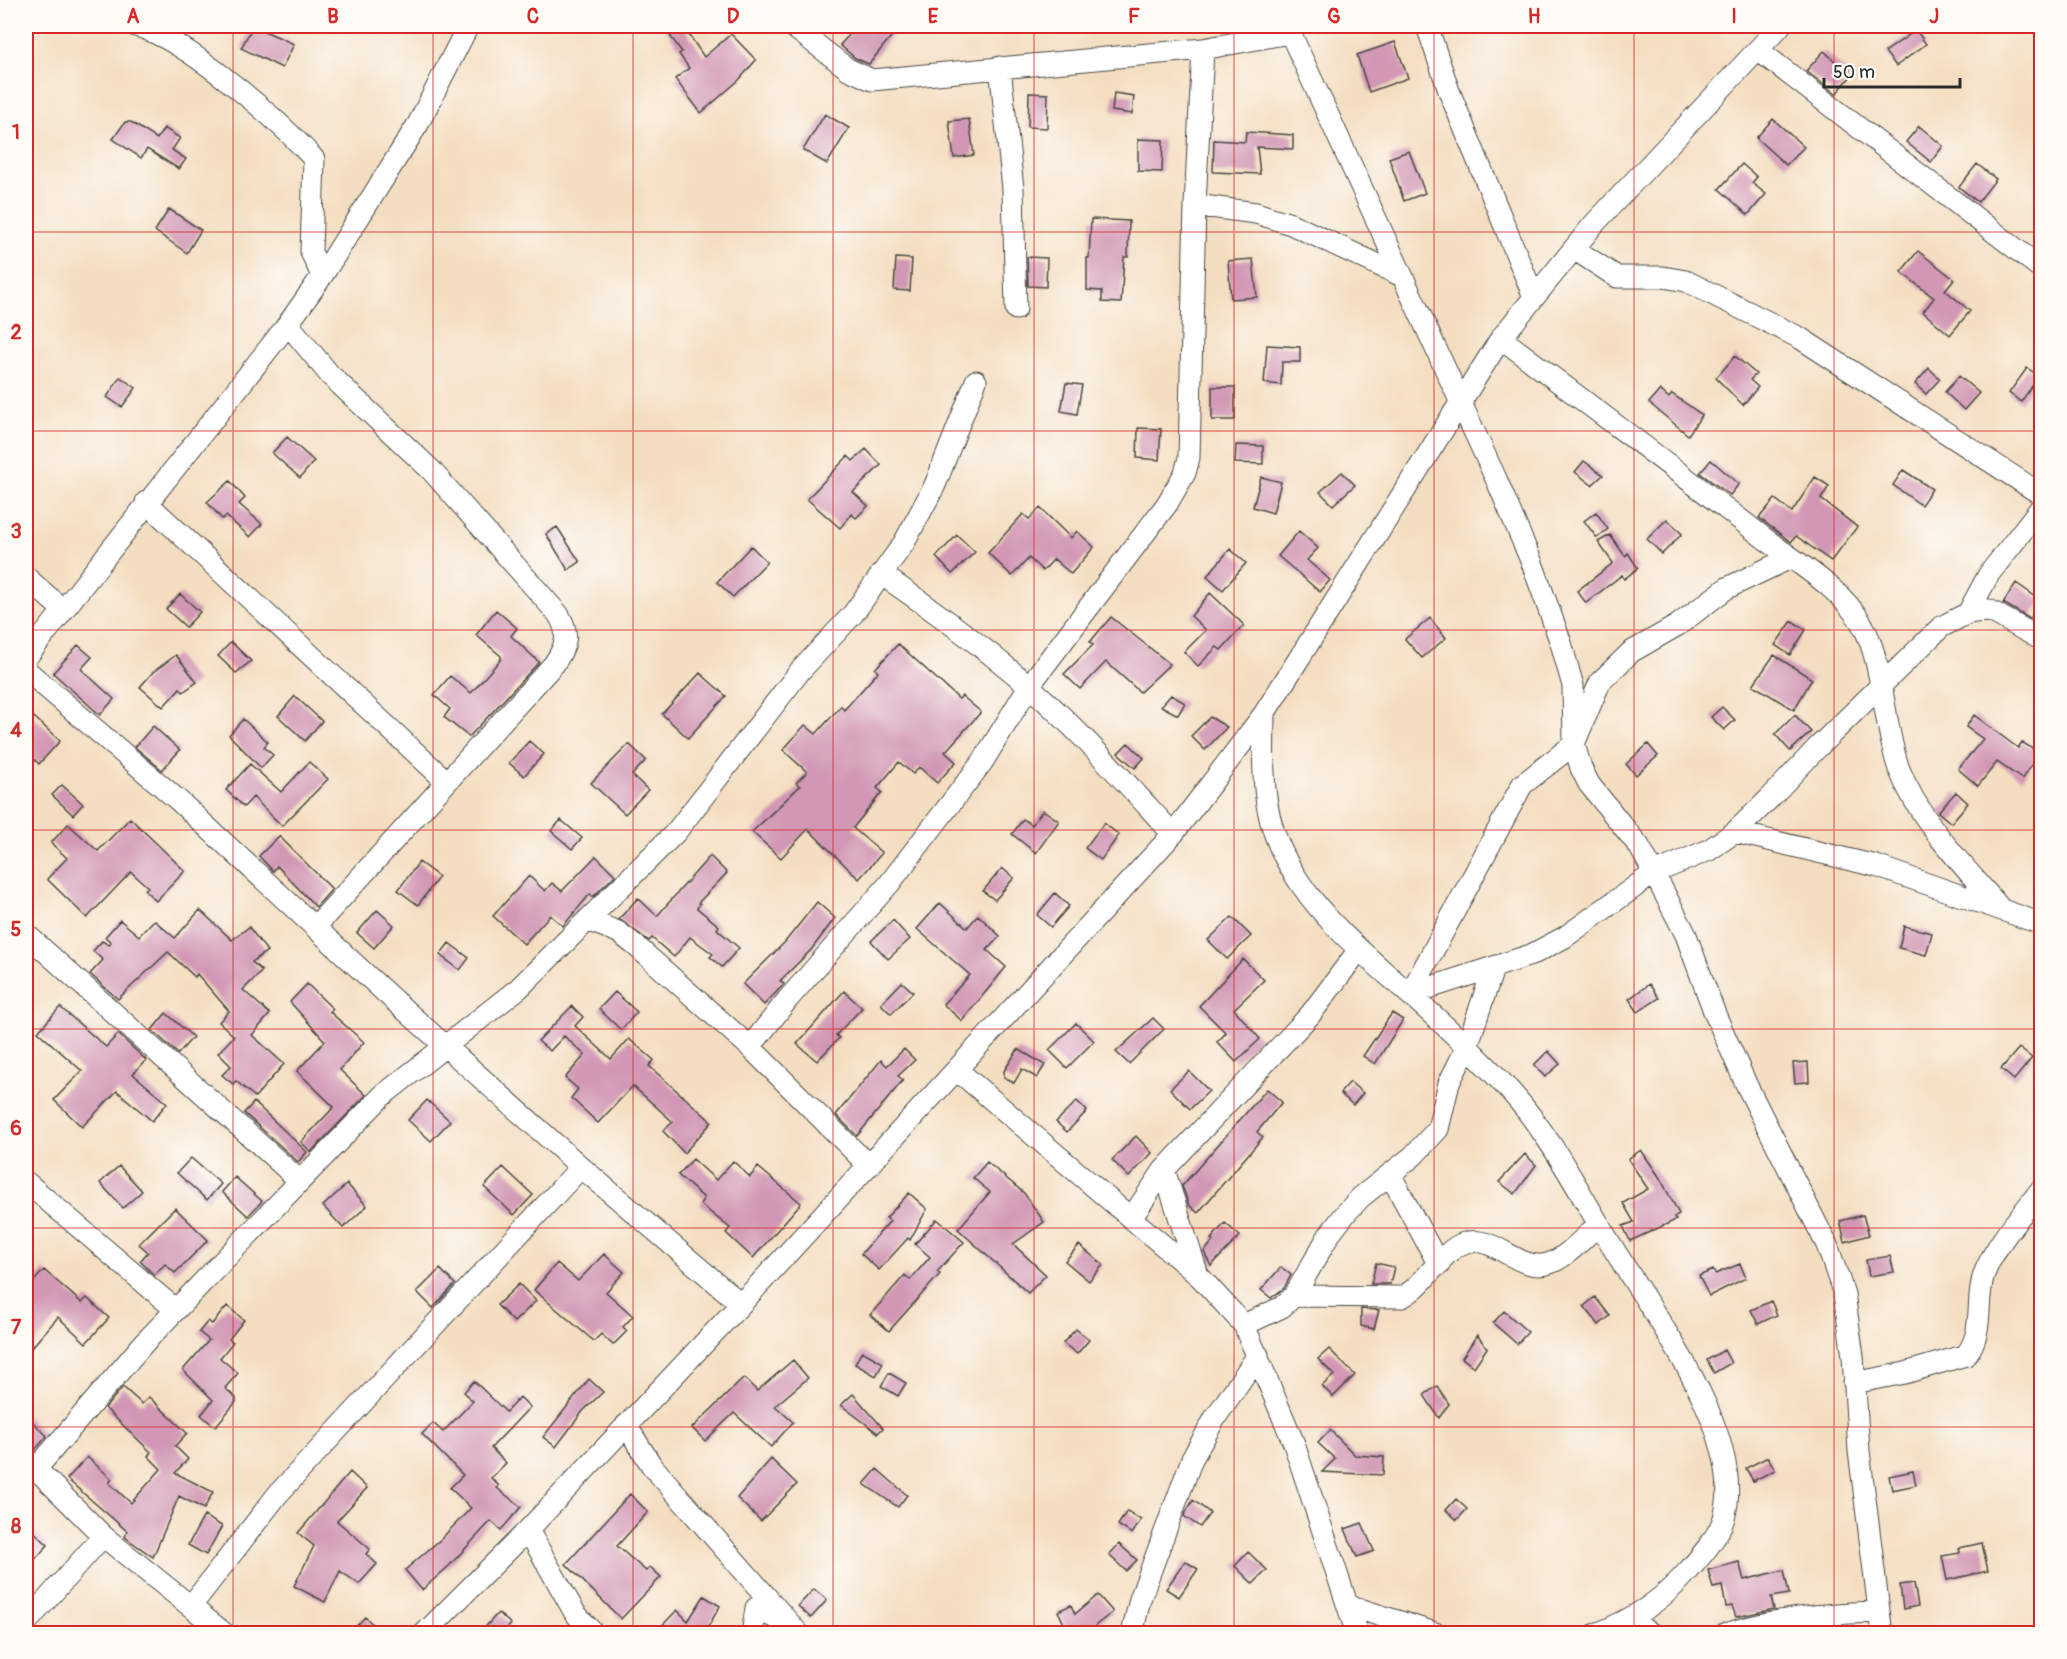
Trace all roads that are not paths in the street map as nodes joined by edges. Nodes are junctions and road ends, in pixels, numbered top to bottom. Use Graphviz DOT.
graph roads {
  1 [pos="136,26"];
  2 [pos="468,26"];
  3 [pos="792,26"];
  4 [pos="1427,26"];
  5 [pos="1780,26"];
  6 [pos="1288,29"];
  7 [pos="1203,49"];
  8 [pos="1758,50"];
  9 [pos="1000,67"];
  10 [pos="1195,205"];
  11 [pos="1574,249"];
  12 [pos="2042,269"];
  13 [pos="322,276"];
  14 [pos="1402,276"];
  15 [pos="1534,297"];
  16 [pos="1016,309"];
  17 [pos="288,324"];
  18 [pos="1501,338"];
  19 [pos="976,381"];
  20 [pos="1460,400"];
  21 [pos="2042,495"];
  22 [pos="146,502"];
  23 [pos="2042,506"];
  24 [pos="1790,558"];
  25 [pos="881,574"];
  26 [pos="26,577"];
  27 [pos="63,610"];
  28 [pos="1968,613"];
  29 [pos="2042,640"];
  30 [pos="26,658"];
  31 [pos="26,670"];
  32 [pos="1029,686"];
  33 [pos="1879,687"];
  34 [pos="1263,714"];
  35 [pos="1574,744"];
  36 [pos="446,781"];
  37 [pos="1735,832"];
  38 [pos="1173,834"];
  39 [pos="1654,873"];
  40 [pos="2000,908"];
  41 [pos="587,920"];
  42 [pos="2042,924"];
  43 [pos="315,927"];
  44 [pos="26,934"];
  45 [pos="1358,951"];
  46 [pos="1493,969"];
  47 [pos="1410,994"];
  48 [pos="447,1046"];
  49 [pos="750,1047"];
  50 [pos="1467,1047"];
  51 [pos="957,1070"];
  52 [pos="869,1166"];
  53 [pos="581,1167"];
  54 [pos="1164,1170"];
  55 [pos="1390,1176"];
  56 [pos="300,1181"];
  57 [pos="26,1182"];
  58 [pos="2042,1188"];
  59 [pos="1132,1217"];
  60 [pos="1598,1225"];
  61 [pos="1438,1265"];
  62 [pos="1198,1276"];
  63 [pos="1294,1296"];
  64 [pos="741,1304"];
  65 [pos="176,1310"];
  66 [pos="1244,1325"];
  67 [pos="1258,1355"];
  68 [pos="1854,1383"];
  69 [pos="626,1425"];
  70 [pos="31,1464"];
  71 [pos="528,1530"];
  72 [pos="104,1536"];
  73 [pos="191,1606"];
  74 [pos="1350,1606"];
  75 [pos="1879,1612"];
  76 [pos="1629,1621"];
  77 [pos="26,1623"];
  78 [pos="795,1630"];
  79 [pos="225,1634"];
  80 [pos="424,1634"];
  81 [pos="594,1634"];
  82 [pos="752,1634"];
  83 [pos="1132,1634"];
  84 [pos="1357,1634"];
  85 [pos="1438,1634"];
  86 [pos="1596,1634"];
  87 [pos="1652,1634"];
  88 [pos="1725,1634"];
  89 [pos="1882,1634"];
  1 -- 13 [label="street"];
  2 -- 13 [label="street"];
  3 -- 9 [label="street"];
  4 -- 15 [label="street"];
  5 -- 8 [label="street"];
  6 -- 7 [label="street"];
  6 -- 14 [label="street"];
  7 -- 9 [label="street"];
  7 -- 10 [label="street"];
  8 -- 11 [label="street"];
  8 -- 12 [label="street"];
  9 -- 16 [label="street"];
  10 -- 14 [label="street"];
  10 -- 32 [label="street"];
  11 -- 15 [label="street"];
  11 -- 21 [label="street"];
  13 -- 17 [label="street"];
  14 -- 20 [label="street"];
  15 -- 18 [label="street"];
  17 -- 22 [label="street"];
  17 -- 36 [label="street"];
  18 -- 20 [label="street"];
  18 -- 24 [label="street"];
  19 -- 25 [label="street"];
  20 -- 34 [label="street"];
  20 -- 35 [label="street"];
  22 -- 27 [label="street"];
  22 -- 36 [label="street"];
  23 -- 28 [label="street"];
  24 -- 33 [label="street"];
  24 -- 35 [label="street"];
  25 -- 32 [label="street"];
  25 -- 41 [label="street"];
  26 -- 27 [label="street"];
  27 -- 30 [label="street"];
  28 -- 29 [label="street"];
  28 -- 33 [label="street"];
  31 -- 43 [label="street"];
  32 -- 38 [label="street"];
  32 -- 49 [label="street"];
  33 -- 37 [label="street"];
  33 -- 40 [label="street"];
  34 -- 38 [label="street"];
  34 -- 45 [label="street"];
  35 -- 39 [label="street"];
  35 -- 47 [label="street"];
  36 -- 43 [label="street"];
  37 -- 39 [label="street"];
  37 -- 40 [label="street"];
  38 -- 51 [label="street"];
  39 -- 46 [label="street"];
  39 -- 68 [label="street"];
  40 -- 42 [label="street"];
  41 -- 48 [label="street"];
  41 -- 49 [label="street"];
  43 -- 48 [label="street"];
  44 -- 56 [label="street"];
  45 -- 47 [label="street"];
  45 -- 54 [label="street"];
  46 -- 47 [label="street"];
  46 -- 50 [label="street"];
  47 -- 50 [label="street"];
  48 -- 53 [label="street"];
  48 -- 56 [label="street"];
  49 -- 52 [label="street"];
  50 -- 55 [label="street"];
  50 -- 60 [label="street"];
  51 -- 52 [label="street"];
  51 -- 59 [label="street"];
  52 -- 64 [label="street"];
  53 -- 64 [label="street"];
  53 -- 73 [label="street"];
  54 -- 59 [label="street"];
  54 -- 62 [label="street"];
  55 -- 61 [label="street"];
  55 -- 63 [label="street"];
  56 -- 65 [label="street"];
  57 -- 65 [label="street"];
  58 -- 68 [label="street"];
  59 -- 62 [label="street"];
  60 -- 61 [label="street"];
  60 -- 76 [label="street"];
  61 -- 63 [label="street"];
  62 -- 66 [label="street"];
  63 -- 66 [label="street"];
  64 -- 69 [label="street"];
  65 -- 70 [label="street"];
  66 -- 67 [label="street"];
  67 -- 74 [label="street"];
  67 -- 83 [label="street"];
  68 -- 75 [label="street"];
  69 -- 71 [label="street"];
  69 -- 78 [label="street"];
  70 -- 72 [label="street"];
  71 -- 80 [label="street"];
  71 -- 81 [label="street"];
  72 -- 73 [label="street"];
  72 -- 77 [label="street"];
  73 -- 79 [label="street"];
  74 -- 84 [label="street"];
  74 -- 85 [label="street"];
  75 -- 88 [label="street"];
  75 -- 89 [label="street"];
  76 -- 86 [label="street"];
  76 -- 87 [label="street"];
  78 -- 82 [label="street"];
}
